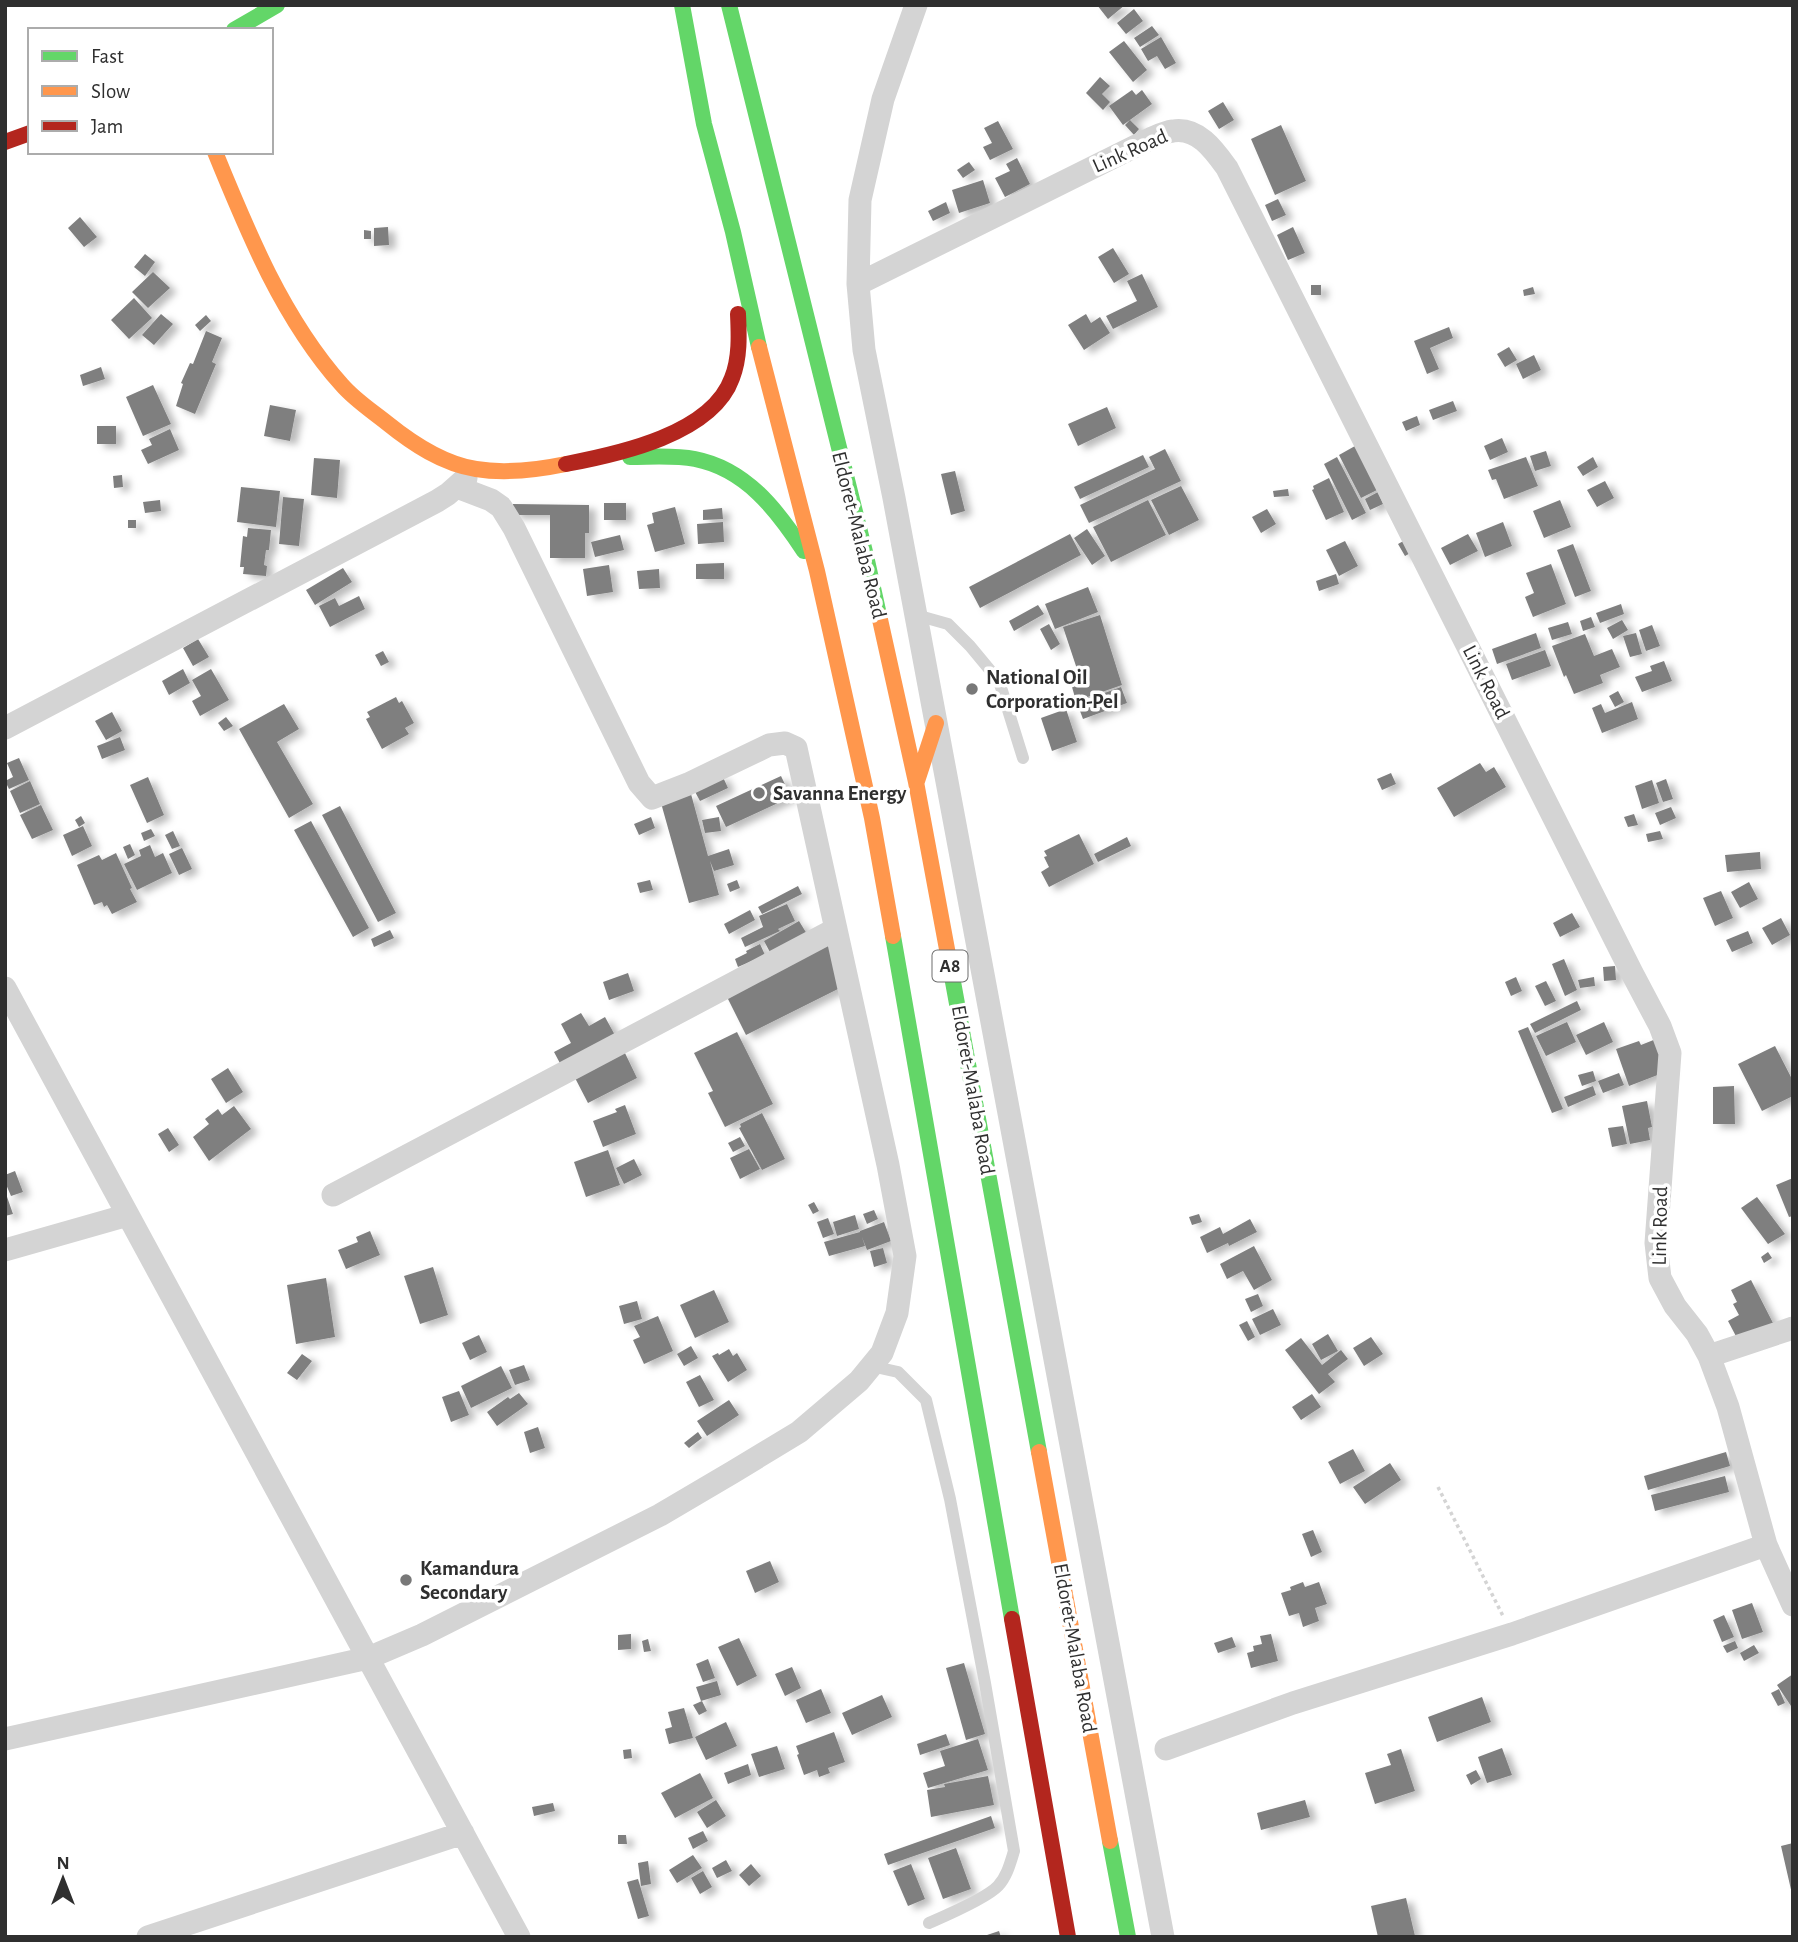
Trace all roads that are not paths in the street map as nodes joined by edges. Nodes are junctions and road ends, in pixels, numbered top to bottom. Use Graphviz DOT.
graph roads {
  1 [pos="243,5"];
  2 [pos="277,5"];
  3 [pos="682,5"];
  4 [pos="729,5"];
  5 [pos="916,5"];
  6 [pos="240,26"];
  7 [pos="28,134"];
  8 [pos="5,142"];
  9 [pos="200,154"];
  10 [pos="216,154"];
  11 [pos="223,172"];
  12 [pos="733,232"];
  13 [pos="858,284"];
  14 [pos="600,457"];
  15 [pos="475,469"];
  16 [pos="457,487"];
  17 [pos="817,570"];
  18 [pos="916,615"];
  19 [pos="936,723"];
  20 [pos="5,728"];
  21 [pos="1023,758"];
  22 [pos="916,782"];
  23 [pos="836,929"];
  24 [pos="5,988"];
  25 [pos="333,1195"];
  26 [pos="128,1215"];
  27 [pos="5,1250"];
  28 [pos="1793,1328"];
  29 [pos="1709,1356"];
  30 [pos="871,1366"];
  31 [pos="1766,1545"];
  32 [pos="1793,1605"];
  33 [pos="368,1658"];
  34 [pos="5,1739"];
  35 [pos="1167,1749"];
  36 [pos="463,1833"];
  37 [pos="929,1923"];
  38 [pos="148,1937"];
  39 [pos="519,1937"];
  40 [pos="1068,1937"];
  41 [pos="1128,1937"];
  42 [pos="1163,1937"];
  1 -- 6 [label="lane"];
  2 -- 6 [label="highway"];
  3 -- 12 [label="highway, A8"];
  4 -- 22 [label="highway, Eldoret-Malaba Road / A8"];
  5 -- 13 [label="street, Eldoret-Malaba Road"];
  7 -- 8 [label="highway"];
  9 -- 11 [label="highway"];
  10 -- 11 [label="highway"];
  11 -- 15 [label="highway"];
  12 -- 14 [label="highway"];
  12 -- 17 [label="highway, A8"];
  13 -- 18 [label="street, Eldoret-Malaba Road"];
  13 -- 29 [label="street, Link Road"];
  14 -- 15 [label="highway"];
  14 -- 17 [label="highway"];
  15 -- 16 [label="street"];
  16 -- 20 [label="street"];
  16 -- 23 [label="street"];
  17 -- 40 [label="highway, A8"];
  18 -- 19 [label="street, Eldoret-Malaba Road"];
  18 -- 21 [label="lane"];
  19 -- 22 [label="highway"];
  19 -- 42 [label="street, Eldoret-Malaba Road"];
  22 -- 41 [label="highway, Eldoret-Malaba Road / A8"];
  23 -- 25 [label="street"];
  23 -- 30 [label="street"];
  24 -- 26 [label="street"];
  26 -- 27 [label="street"];
  26 -- 33 [label="street"];
  28 -- 29 [label="street"];
  29 -- 31 [label="street, Link Road"];
  30 -- 33 [label="street"];
  30 -- 37 [label="lane"];
  31 -- 32 [label="street, Link Road"];
  31 -- 35 [label="street"];
  33 -- 34 [label="street"];
  33 -- 36 [label="street"];
  36 -- 38 [label="street"];
  36 -- 39 [label="street"];
}
